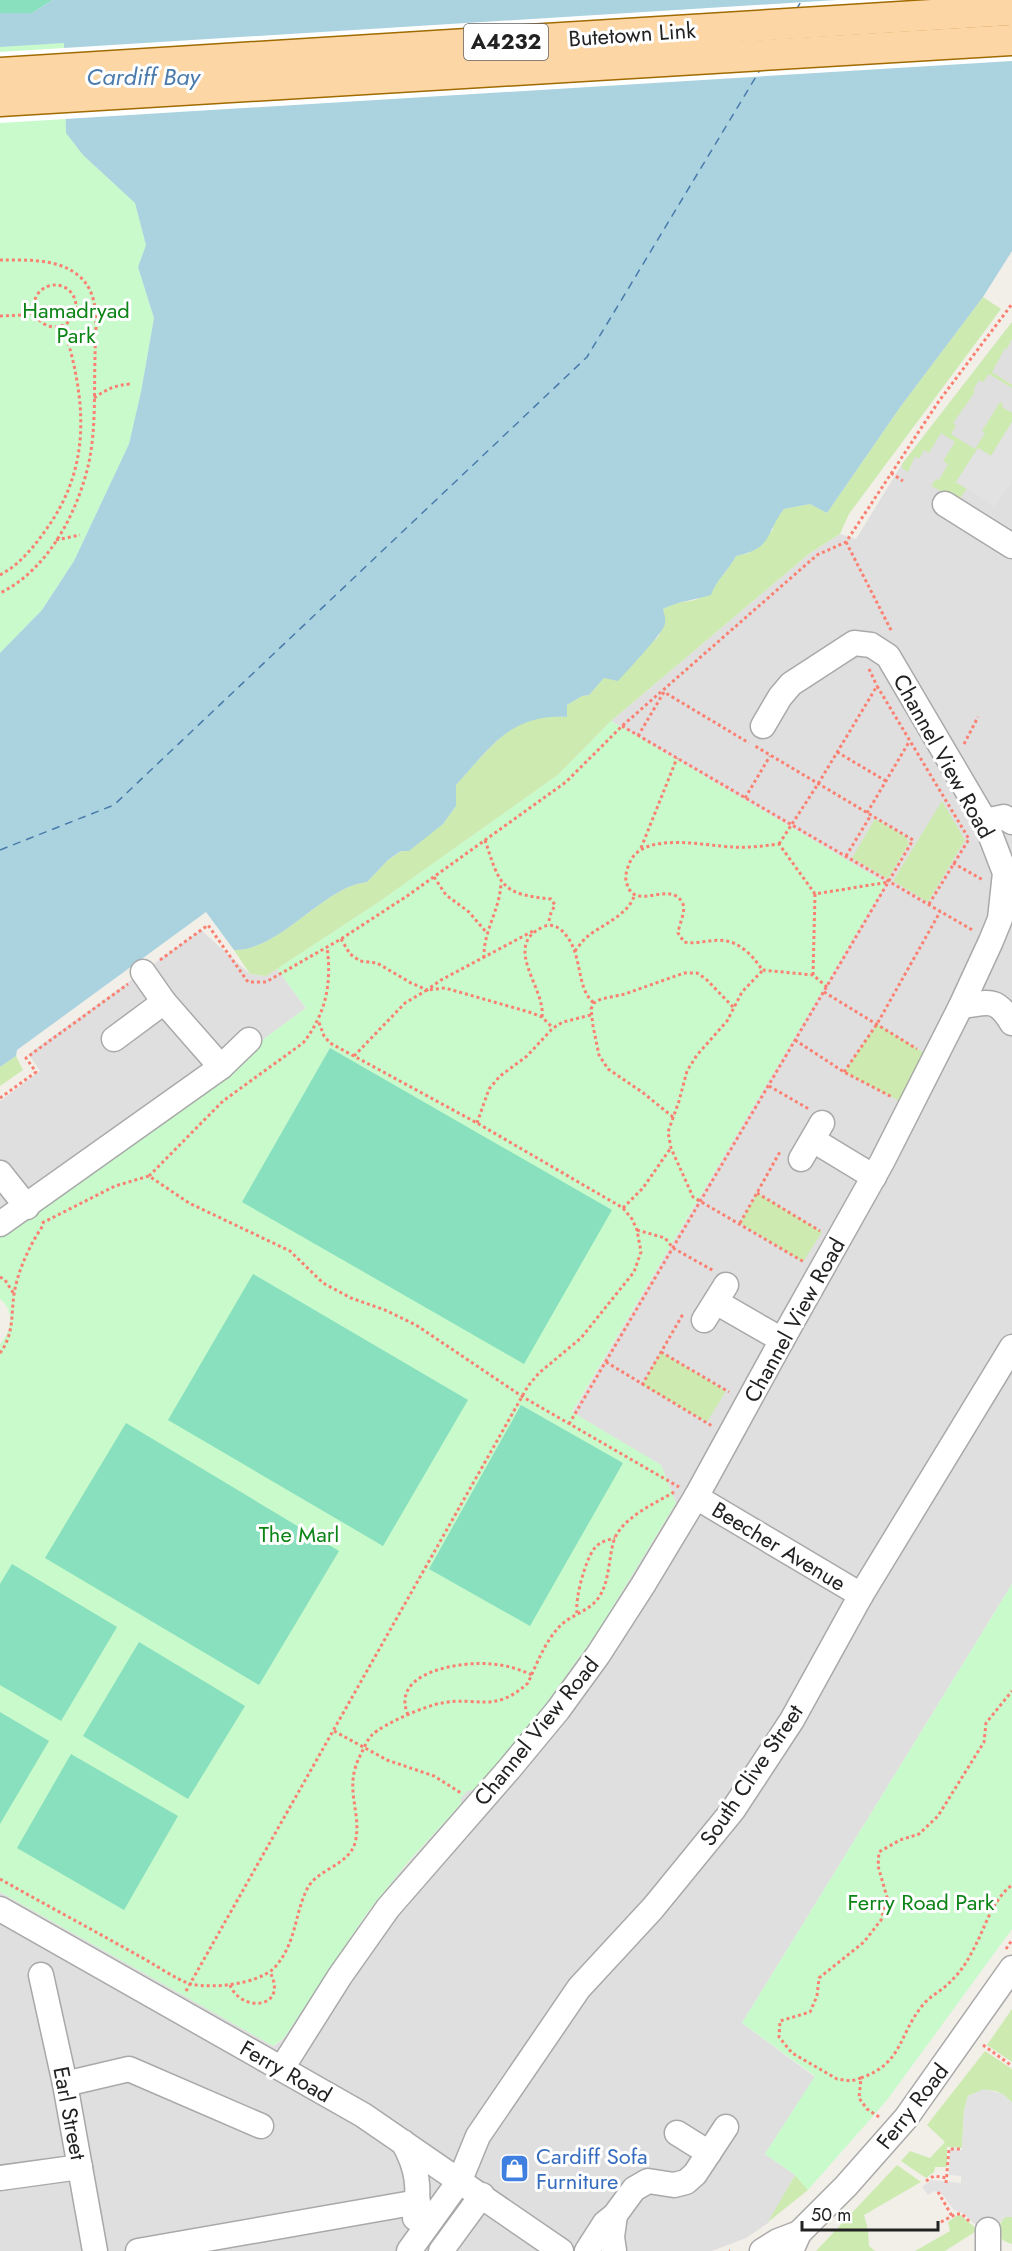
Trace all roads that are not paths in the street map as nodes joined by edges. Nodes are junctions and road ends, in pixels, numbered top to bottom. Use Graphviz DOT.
graph roads {
  1 [pos="1012,10"];
  2 [pos="1012,40"];
  3 [pos="0,73"];
  4 [pos="0,101"];
  5 [pos="945,504"];
  6 [pos="1012,546"];
  7 [pos="763,726"];
  8 [pos="985,821"];
  9 [pos="1012,822"];
  10 [pos="1007,877"];
  11 [pos="145,971"];
  12 [pos="164,1002"];
  13 [pos="961,1006"];
  14 [pos="1012,1023"];
  15 [pos="114,1039"];
  16 [pos="249,1040"];
  17 [pos="221,1067"];
  18 [pos="805,1131"];
  19 [pos="0,1173"];
  20 [pos="874,1177"];
  21 [pos="36,1218"];
  22 [pos="0,1224"];
  23 [pos="708,1294"];
  24 [pos="782,1340"];
  25 [pos="1012,1347"];
  26 [pos="696,1497"];
  27 [pos="861,1595"];
  28 [pos="0,1908"];
  29 [pos="1012,1968"];
  30 [pos="41,1975"];
  31 [pos="282,2068"];
  32 [pos="65,2084"];
  33 [pos="261,2126"];
  34 [pos="726,2127"];
  35 [pos="677,2133"];
  36 [pos="403,2142"];
  37 [pos="709,2153"];
  38 [pos="80,2167"];
  39 [pos="0,2178"];
  40 [pos="460,2180"];
  41 [pos="482,2195"];
  42 [pos="418,2202"];
  43 [pos="615,2215"];
  44 [pos="795,2242"];
  45 [pos="411,2249"];
  46 [pos="84,2251"];
  47 [pos="94,2251"];
  48 [pos="138,2251"];
  49 [pos="441,2251"];
  50 [pos="561,2251"];
  51 [pos="587,2251"];
  52 [pos="614,2251"];
  53 [pos="762,2251"];
  1 -- 3 [label="main road, Butetown Link / A4232"];
  2 -- 4 [label="main road, Butetown Link / A4232"];
  5 -- 6 [label="street"];
  7 -- 8 [label="street, Channel View Road"];
  8 -- 9 [label="street"];
  8 -- 10 [label="street, Channel View Road"];
  10 -- 13 [label="street, Channel View Road"];
  11 -- 12 [label="street"];
  12 -- 15 [label="street"];
  12 -- 17 [label="street"];
  13 -- 14 [label="street"];
  13 -- 20 [label="street, Channel View Road"];
  16 -- 17 [label="street"];
  17 -- 21 [label="street"];
  18 -- 20 [label="street"];
  19 -- 21 [label="street"];
  20 -- 24 [label="street, Channel View Road"];
  21 -- 22 [label="street"];
  23 -- 24 [label="street"];
  24 -- 26 [label="street, Channel View Road"];
  25 -- 27 [label="street, South Clive Street"];
  26 -- 27 [label="street, Beecher Avenue"];
  26 -- 31 [label="street, Channel View Road"];
  27 -- 40 [label="street, South Clive Street"];
  28 -- 31 [label="street, Ferry Road"];
  29 -- 44 [label="street, Ferry Road"];
  30 -- 32 [label="street, Earl Street"];
  31 -- 36 [label="street, Ferry Road"];
  32 -- 33 [label="street"];
  32 -- 38 [label="street, Earl Street"];
  34 -- 37 [label="street"];
  35 -- 37 [label="street"];
  36 -- 40 [label="street, Ferry Road"];
  36 -- 42 [label="street"];
  37 -- 43 [label="street"];
  38 -- 39 [label="street"];
  38 -- 47 [label="street, Earl Street"];
  40 -- 41 [label="street, Ferry Road"];
  40 -- 45 [label="street, South Clive Street"];
  41 -- 49 [label="street"];
  41 -- 50 [label="street, Ferry Road"];
  42 -- 45 [label="street"];
  42 -- 48 [label="street"];
  43 -- 51 [label="street"];
  43 -- 52 [label="street"];
  44 -- 53 [label="street, Ferry Road"];
  46 -- 47 [label="street"];
}
